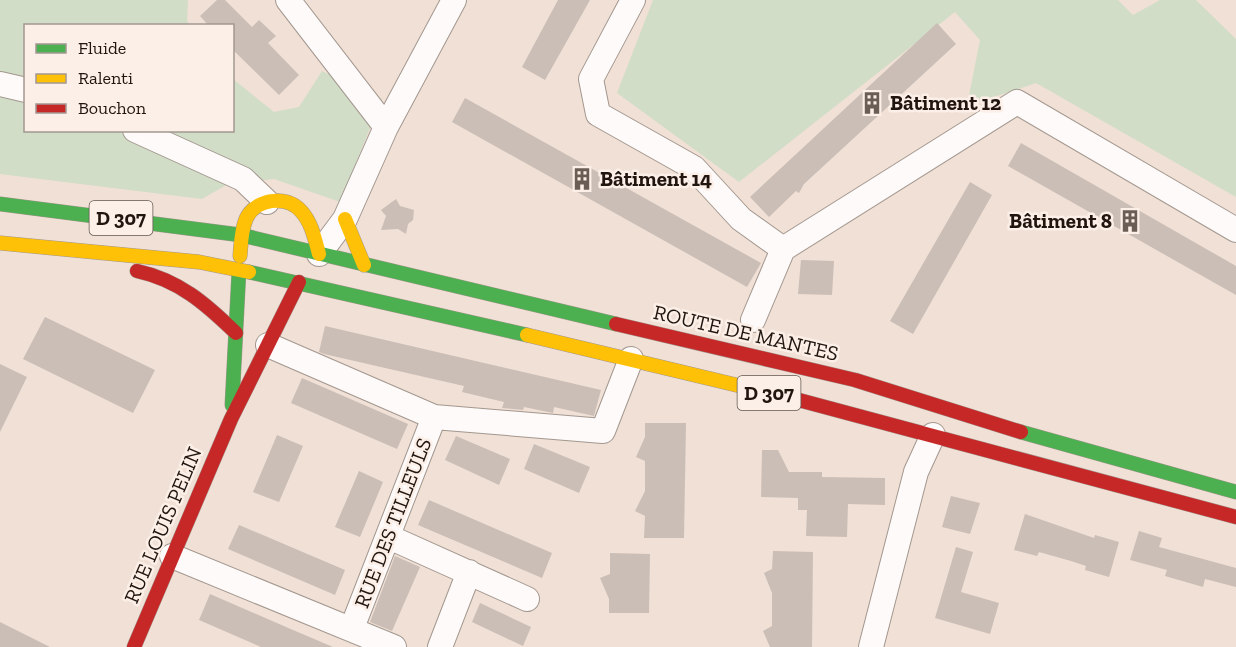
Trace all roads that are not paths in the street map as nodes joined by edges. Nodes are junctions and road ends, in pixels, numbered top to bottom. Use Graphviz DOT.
graph roads {
  1 [pos="288,0"];
  2 [pos="454,0"];
  3 [pos="633,0"];
  4 [pos="0,84"];
  5 [pos="24,90"];
  6 [pos="387,127"];
  7 [pos="139,132"];
  8 [pos="267,202"];
  9 [pos="0,204"];
  10 [pos="345,219"];
  11 [pos="1236,230"];
  12 [pos="241,236"];
  13 [pos="0,243"];
  14 [pos="783,249"];
  15 [pos="89,251"];
  16 [pos="364,265"];
  17 [pos="309,268"];
  18 [pos="239,270"];
  19 [pos="753,320"];
  20 [pos="236,333"];
  21 [pos="268,345"];
  22 [pos="631,359"];
  23 [pos="434,417"];
  24 [pos="231,419"];
  25 [pos="933,435"];
  26 [pos="1236,492"];
  27 [pos="1236,518"];
  28 [pos="389,537"];
  29 [pos="172,556"];
  30 [pos="469,572"];
  31 [pos="527,599"];
  32 [pos="352,628"];
  33 [pos="134,647"];
  34 [pos="394,647"];
  35 [pos="440,647"];
  36 [pos="871,647"];
  1 -- 6 [label="street"];
  2 -- 6 [label="street"];
  3 -- 14 [label="street"];
  4 -- 5 [label="street"];
  6 -- 10 [label="street"];
  7 -- 8 [label="street"];
  8 -- 12 [label="main road"];
  8 -- 17 [label="main road"];
  9 -- 12 [label="main road, D 307"];
  10 -- 16 [label="main road"];
  10 -- 17 [label="street"];
  11 -- 14 [label="street"];
  12 -- 17 [label="main road, ROUTE DE MANTES / D 307"];
  12 -- 18 [label="main road, RUE LOUIS PELIN"];
  13 -- 15 [label="main road, D 307"];
  14 -- 19 [label="street"];
  15 -- 18 [label="main road, D 307"];
  15 -- 20 [label="main road"];
  16 -- 17 [label="main road, ROUTE DE MANTES / D 307"];
  16 -- 26 [label="main road, ROUTE DE MANTES / D 307"];
  17 -- 18 [label="main road, D 307"];
  17 -- 21 [label="main road, RUE LOUIS PELIN"];
  17 -- 22 [label="main road, ROUTE DE MANTES / D 307"];
  18 -- 20 [label="main road, RUE LOUIS PELIN"];
  20 -- 24 [label="main road, RUE LOUIS PELIN"];
  21 -- 23 [label="street"];
  21 -- 24 [label="main road, RUE LOUIS PELIN"];
  22 -- 23 [label="street"];
  22 -- 25 [label="main road, ROUTE DE MANTES / D 307"];
  23 -- 28 [label="street, RUE DES TILLEULS"];
  24 -- 29 [label="main road, RUE LOUIS PELIN"];
  25 -- 27 [label="main road, ROUTE DE MANTES / D 307"];
  25 -- 36 [label="street"];
  28 -- 30 [label="street"];
  28 -- 32 [label="street, RUE DES TILLEULS"];
  29 -- 32 [label="street"];
  29 -- 33 [label="main road, RUE LOUIS PELIN"];
  30 -- 31 [label="street"];
  30 -- 35 [label="street"];
  32 -- 34 [label="street"];
}
